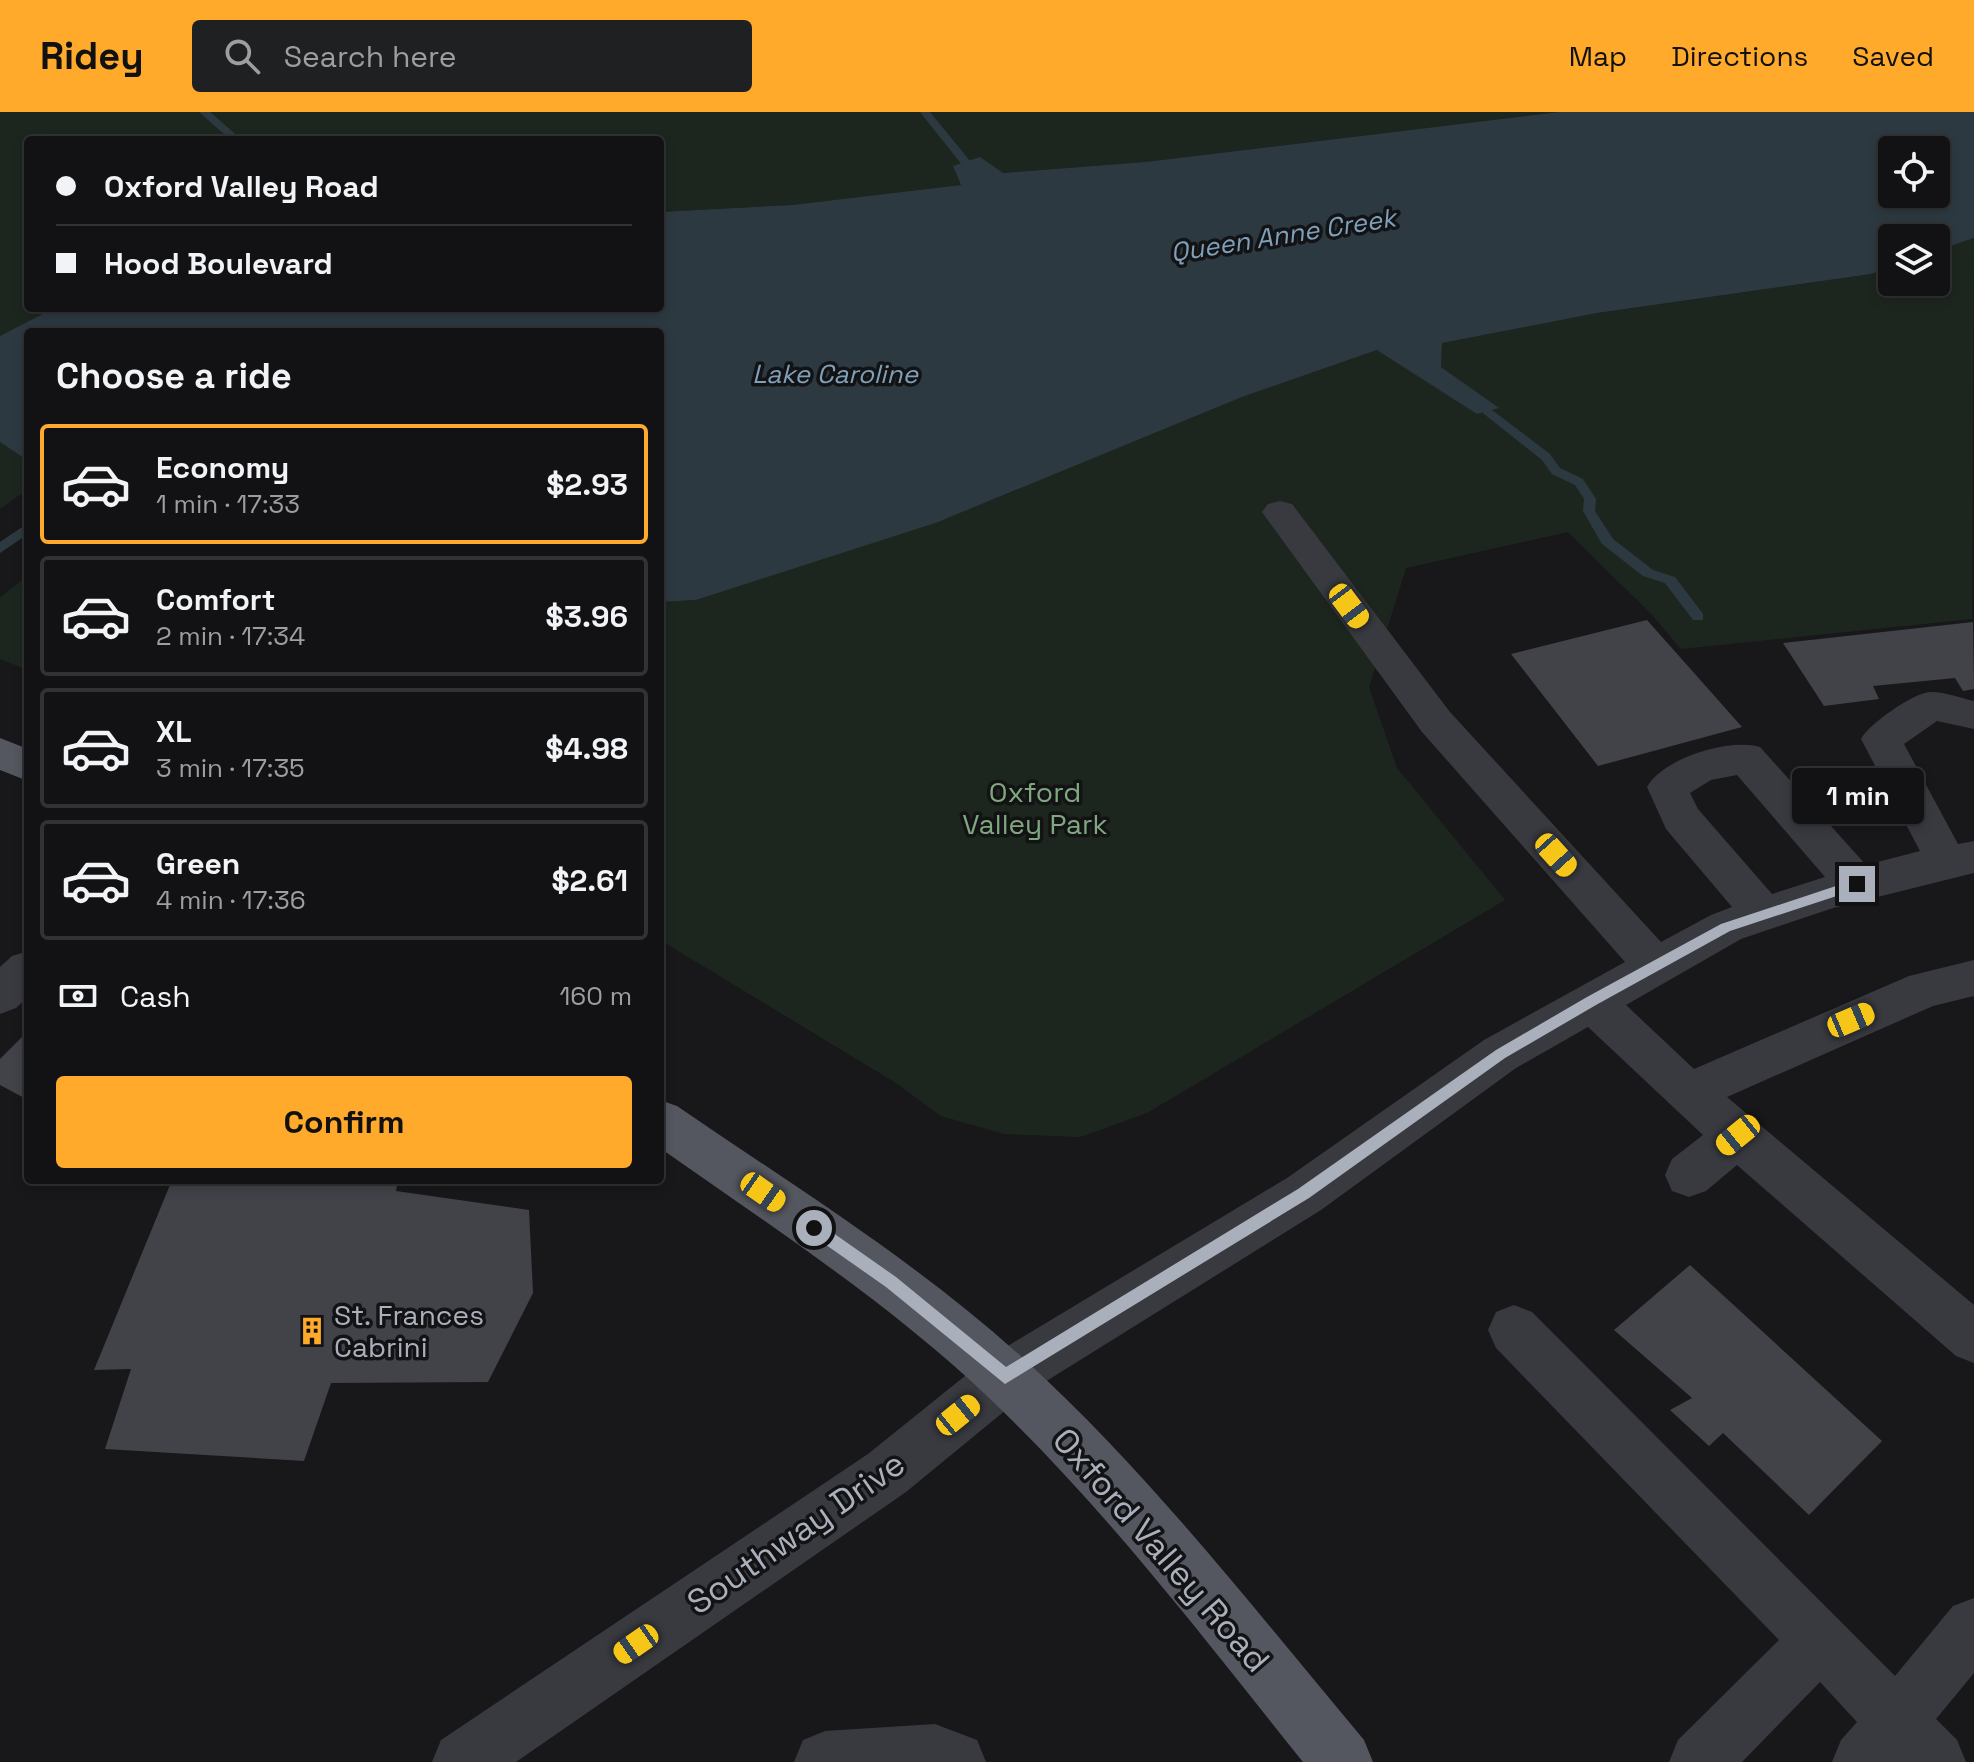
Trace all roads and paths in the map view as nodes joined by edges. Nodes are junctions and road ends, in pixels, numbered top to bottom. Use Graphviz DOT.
graph roads {
  1 [pos="1280,512"];
  2 [pos="1974,715"];
  3 [pos="0,753"];
  4 [pos="24,764"];
  5 [pos="1960,860"];
  6 [pos="1857,884"];
  7 [pos="1763,914"];
  8 [pos="1656,966"];
  9 [pos="24,973"];
  10 [pos="1974,978"];
  11 [pos="0,995"];
  12 [pos="1591,1001"];
  13 [pos="1688,1093"];
  14 [pos="664,1124"];
  15 [pos="1738,1135"];
  16 [pos="1689,1175"];
  17 [pos="1514,1330"];
  18 [pos="1974,1338"];
  19 [pos="1005,1377"];
  20 [pos="1974,1627"];
  21 [pos="1820,1640"];
  22 [pos="1899,1748"];
  23 [pos="463,1762"];
  24 [pos="825,1762"];
  25 [pos="955,1762"];
  26 [pos="1342,1762"];
  27 [pos="1700,1762"];
  1 -- 8 [label="street"];
  2 -- 5 [label="street"];
  3 -- 4 [label="main road"];
  5 -- 6 [label="street, Southway Drive"];
  6 -- 7 [label="street, Southway Drive"];
  6 -- 7 [label="street"];
  7 -- 8 [label="street, Southway Drive"];
  8 -- 12 [label="street, Southway Drive"];
  9 -- 11 [label="street"];
  10 -- 13 [label="street"];
  12 -- 13 [label="street"];
  12 -- 19 [label="street, Southway Drive"];
  13 -- 15 [label="street"];
  14 -- 19 [label="main road, Oxford Valley Road"];
  15 -- 16 [label="street"];
  15 -- 18 [label="street"];
  17 -- 21 [label="street"];
  19 -- 23 [label="street, Southway Drive"];
  19 -- 26 [label="main road, Oxford Valley Road"];
  20 -- 22 [label="street"];
  21 -- 22 [label="street"];
  21 -- 27 [label="street"];
  24 -- 25 [label="street"];
}
